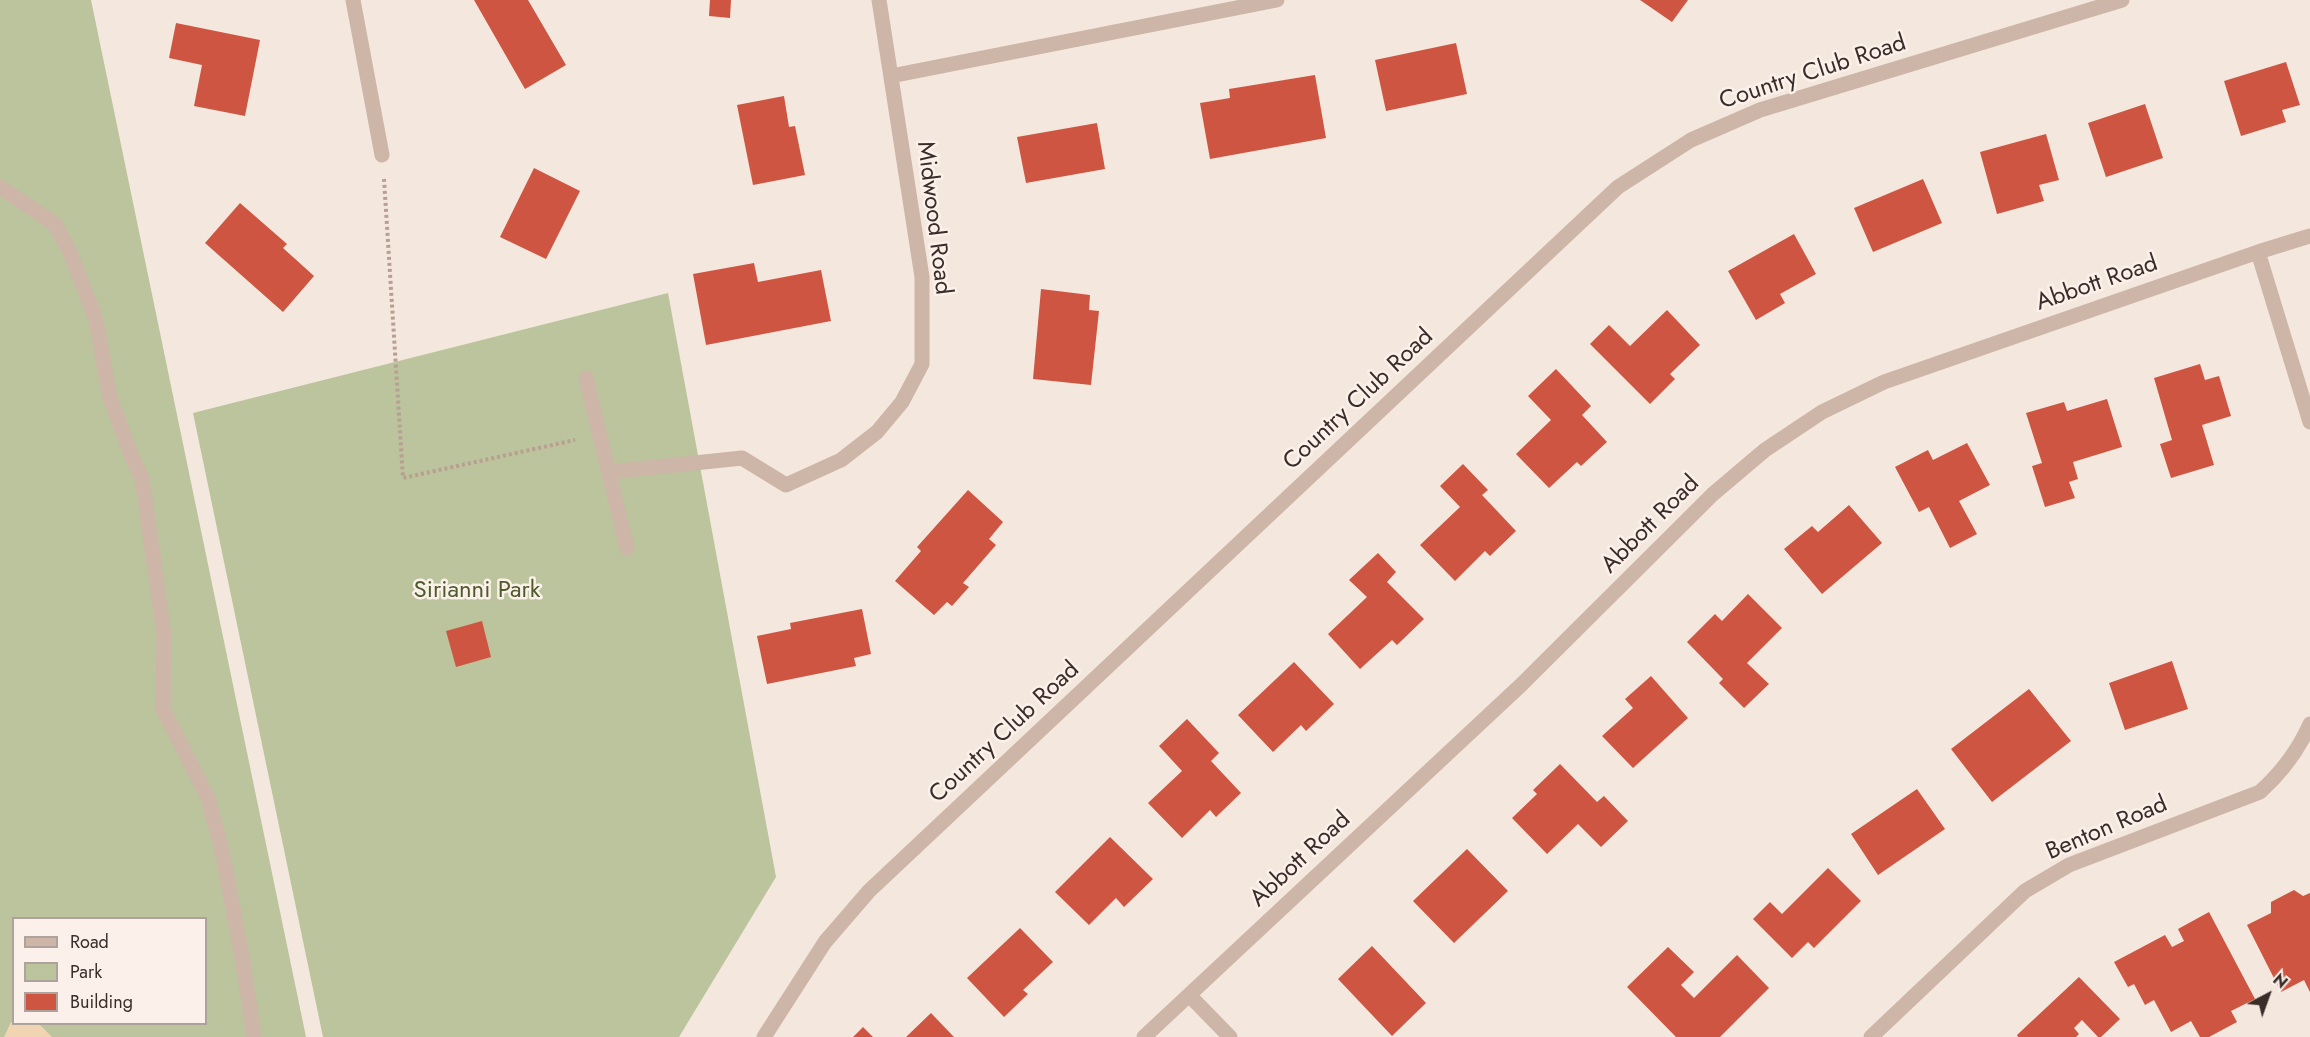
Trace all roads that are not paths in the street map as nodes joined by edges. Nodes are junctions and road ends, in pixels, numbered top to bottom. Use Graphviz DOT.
graph roads {
  1 [pos="353,0"];
  2 [pos="879,0"];
  3 [pos="1277,0"];
  4 [pos="2121,0"];
  5 [pos="891,76"];
  6 [pos="382,155"];
  7 [pos="0,187"];
  8 [pos="2310,236"];
  9 [pos="2258,252"];
  10 [pos="586,378"];
  11 [pos="2310,422"];
  12 [pos="609,472"];
  13 [pos="627,548"];
  14 [pos="2310,724"];
  15 [pos="1189,995"];
  16 [pos="254,1037"];
  17 [pos="764,1037"];
  18 [pos="1144,1037"];
  19 [pos="1230,1037"];
  20 [pos="1871,1037"];
  1 -- 6 [label="street"];
  2 -- 5 [label="street, Midwood Road"];
  3 -- 5 [label="street"];
  4 -- 17 [label="street, Country Club Road"];
  5 -- 12 [label="street, Midwood Road"];
  7 -- 16 [label="street"];
  8 -- 9 [label="street, Abbott Road"];
  9 -- 11 [label="street"];
  9 -- 15 [label="street, Abbott Road"];
  10 -- 12 [label="street"];
  12 -- 13 [label="street"];
  14 -- 20 [label="street, Benton Road"];
  15 -- 18 [label="street, Abbott Road"];
  15 -- 19 [label="street"];
}
